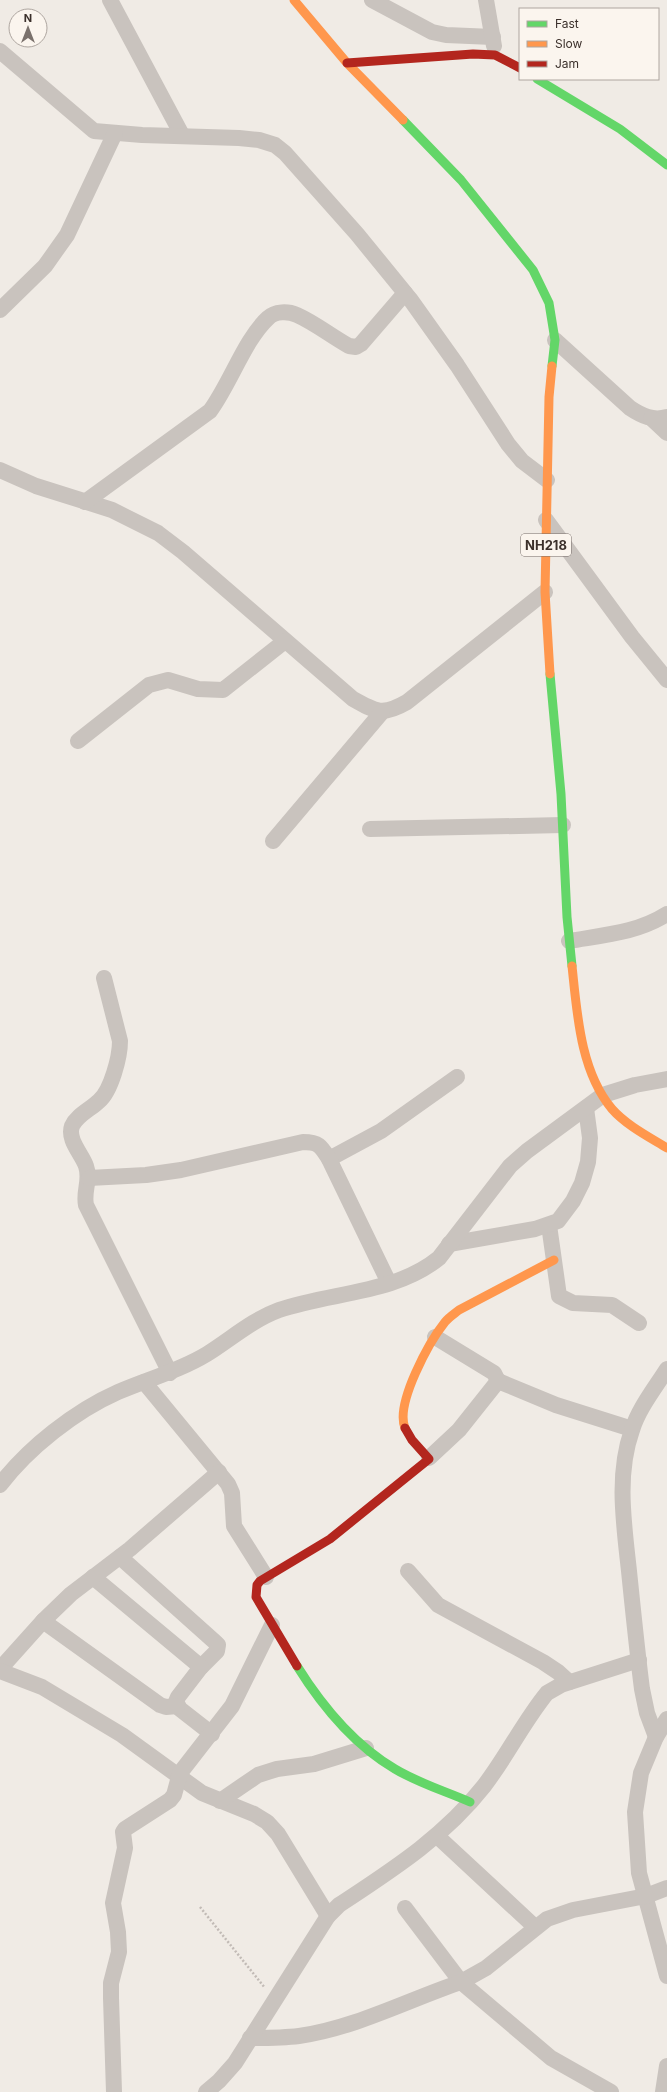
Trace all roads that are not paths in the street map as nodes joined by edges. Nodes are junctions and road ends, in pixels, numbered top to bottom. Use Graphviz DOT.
graph roads {
  1 [pos="110,0"];
  2 [pos="294,0"];
  3 [pos="372,0"];
  4 [pos="486,0"];
  5 [pos="493,37"];
  6 [pos="0,51"];
  7 [pos="495,55"];
  8 [pos="347,63"];
  9 [pos="519,67"];
  10 [pos="539,80"];
  11 [pos="115,133"];
  12 [pos="182,135"];
  13 [pos="667,165"];
  14 [pos="405,293"];
  15 [pos="0,310"];
  16 [pos="555,340"];
  17 [pos="659,418"];
  18 [pos="667,433"];
  19 [pos="0,470"];
  20 [pos="547,480"];
  21 [pos="85,502"];
  22 [pos="546,520"];
  23 [pos="545,592"];
  24 [pos="285,641"];
  25 [pos="667,680"];
  26 [pos="382,712"];
  27 [pos="78,741"];
  28 [pos="563,825"];
  29 [pos="370,829"];
  30 [pos="273,841"];
  31 [pos="667,914"];
  32 [pos="569,941"];
  33 [pos="104,978"];
  34 [pos="457,1077"];
  35 [pos="667,1079"];
  36 [pos="603,1095"];
  37 [pos="586,1108"];
  38 [pos="667,1148"];
  39 [pos="329,1159"];
  40 [pos="89,1178"];
  41 [pos="549,1225"];
  42 [pos="449,1244"];
  43 [pos="554,1260"];
  44 [pos="389,1283"];
  45 [pos="640,1323"];
  46 [pos="435,1337"];
  47 [pos="170,1373"];
  48 [pos="665,1377"];
  49 [pos="498,1381"];
  50 [pos="144,1382"];
  51 [pos="632,1429"];
  52 [pos="429,1458"];
  53 [pos="219,1472"];
  54 [pos="0,1485"];
  55 [pos="120,1557"];
  56 [pos="408,1571"];
  57 [pos="93,1577"];
  58 [pos="266,1577"];
  59 [pos="43,1620"];
  60 [pos="272,1625"];
  61 [pos="639,1660"];
  62 [pos="201,1667"];
  63 [pos="0,1670"];
  64 [pos="569,1682"];
  65 [pos="177,1706"];
  66 [pos="667,1719"];
  67 [pos="212,1734"];
  68 [pos="656,1737"];
  69 [pos="366,1748"];
  70 [pos="178,1777"];
  71 [pos="220,1800"];
  72 [pos="470,1802"];
  73 [pos="437,1836"];
  74 [pos="667,1888"];
  75 [pos="646,1896"];
  76 [pos="405,1908"];
  77 [pos="328,1916"];
  78 [pos="535,1927"];
  79 [pos="667,1976"];
  80 [pos="461,1982"];
  81 [pos="250,2038"];
  82 [pos="667,2066"];
  83 [pos="667,2088"];
  84 [pos="114,2092"];
  85 [pos="206,2092"];
  86 [pos="611,2092"];
  87 [pos="664,2092"];
  1 -- 12 [label="street"];
  2 -- 8 [label="main road, NH218"];
  3 -- 5 [label="street"];
  4 -- 5 [label="street"];
  5 -- 7 [label="street"];
  6 -- 11 [label="street"];
  7 -- 8 [label="main road"];
  7 -- 9 [label="main road"];
  8 -- 16 [label="main road, NH218"];
  10 -- 13 [label="main road"];
  11 -- 12 [label="street"];
  11 -- 15 [label="street"];
  12 -- 14 [label="street"];
  14 -- 20 [label="street"];
  14 -- 21 [label="street"];
  16 -- 17 [label="street"];
  16 -- 20 [label="main road, NH218"];
  17 -- 18 [label="street"];
  19 -- 21 [label="street"];
  20 -- 22 [label="main road, NH218"];
  21 -- 24 [label="street"];
  22 -- 23 [label="main road, NH218"];
  22 -- 25 [label="street"];
  23 -- 26 [label="street"];
  23 -- 28 [label="main road, NH218"];
  24 -- 26 [label="street"];
  24 -- 27 [label="street"];
  26 -- 30 [label="street"];
  28 -- 29 [label="street"];
  28 -- 32 [label="main road, NH218"];
  31 -- 32 [label="street"];
  32 -- 36 [label="main road, NH218"];
  33 -- 40 [label="street"];
  34 -- 39 [label="street"];
  35 -- 36 [label="street"];
  36 -- 37 [label="street"];
  36 -- 38 [label="main road, NH218"];
  37 -- 41 [label="street"];
  37 -- 42 [label="street"];
  39 -- 40 [label="street"];
  39 -- 44 [label="street"];
  40 -- 47 [label="street"];
  41 -- 42 [label="street"];
  41 -- 43 [label="street"];
  42 -- 44 [label="street"];
  43 -- 45 [label="street"];
  43 -- 46 [label="main road"];
  44 -- 47 [label="street"];
  46 -- 49 [label="street"];
  46 -- 52 [label="main road"];
  47 -- 50 [label="street"];
  48 -- 51 [label="street"];
  49 -- 51 [label="street"];
  49 -- 52 [label="street"];
  50 -- 53 [label="street"];
  50 -- 54 [label="street"];
  51 -- 61 [label="street"];
  52 -- 58 [label="main road"];
  53 -- 55 [label="street"];
  53 -- 58 [label="street"];
  55 -- 57 [label="street"];
  55 -- 62 [label="street"];
  56 -- 64 [label="street"];
  57 -- 59 [label="street"];
  57 -- 62 [label="street"];
  58 -- 60 [label="main road"];
  59 -- 63 [label="street"];
  59 -- 65 [label="street"];
  60 -- 67 [label="street"];
  60 -- 69 [label="main road"];
  61 -- 64 [label="street"];
  61 -- 68 [label="street"];
  62 -- 65 [label="street"];
  63 -- 70 [label="street"];
  64 -- 72 [label="street"];
  65 -- 67 [label="street"];
  66 -- 68 [label="street"];
  67 -- 70 [label="street"];
  68 -- 75 [label="street"];
  69 -- 71 [label="street"];
  69 -- 72 [label="main road"];
  70 -- 71 [label="street"];
  70 -- 84 [label="street"];
  71 -- 77 [label="street"];
  72 -- 73 [label="street"];
  73 -- 77 [label="street"];
  73 -- 78 [label="street"];
  74 -- 75 [label="street"];
  75 -- 78 [label="street"];
  75 -- 79 [label="street"];
  76 -- 80 [label="street"];
  77 -- 81 [label="street"];
  78 -- 80 [label="street"];
  80 -- 81 [label="street"];
  80 -- 86 [label="street"];
  81 -- 85 [label="street"];
  82 -- 87 [label="street"];
  83 -- 87 [label="street"];
}
